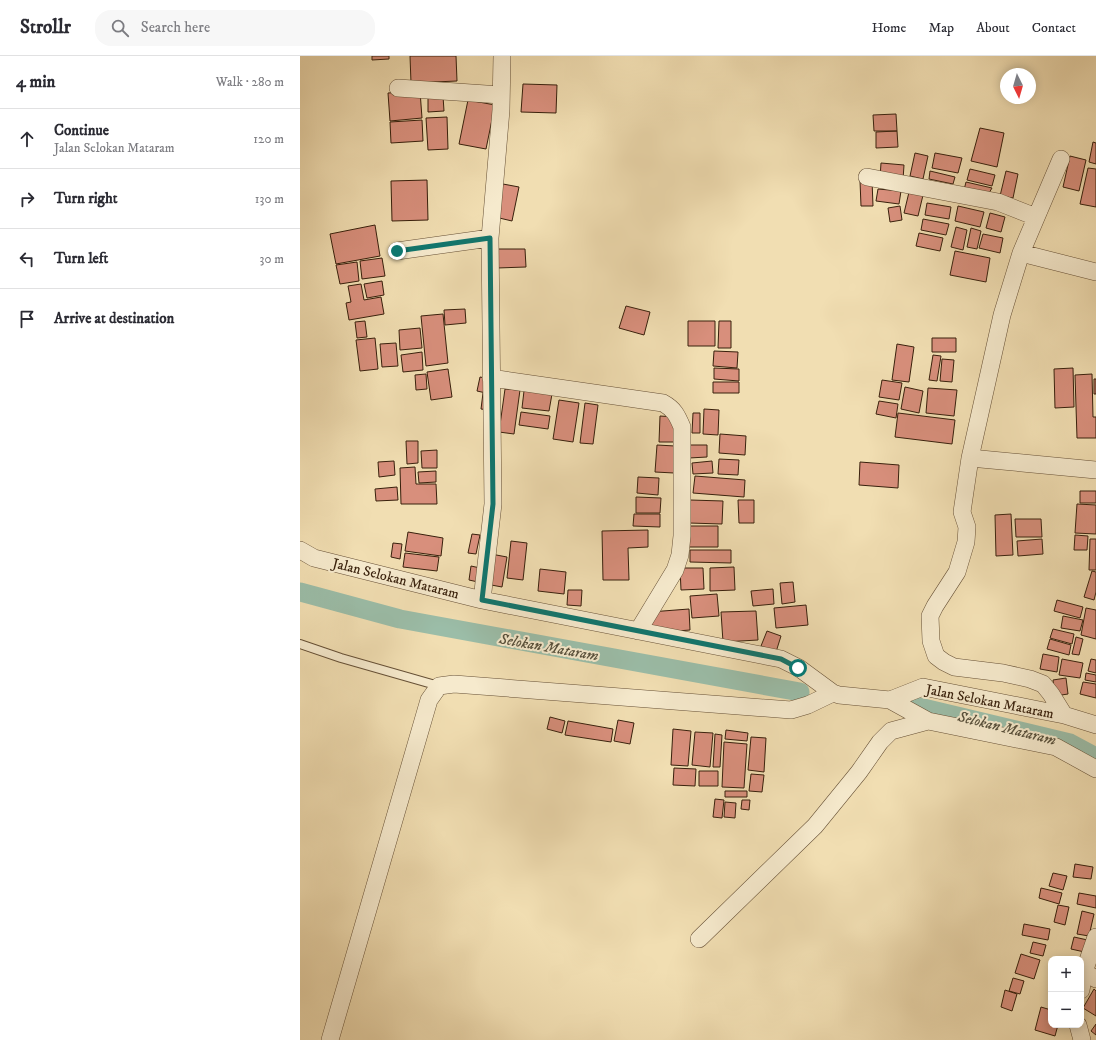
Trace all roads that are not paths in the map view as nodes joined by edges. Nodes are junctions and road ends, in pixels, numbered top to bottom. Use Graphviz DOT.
graph roads {
  1 [pos="502,56"];
  2 [pos="398,88"];
  3 [pos="501,95"];
  4 [pos="1061,159"];
  5 [pos="867,177"];
  6 [pos="1036,217"];
  7 [pos="490,238"];
  8 [pos="397,251"];
  9 [pos="1020,253"];
  10 [pos="1096,272"];
  11 [pos="491,378"];
  12 [pos="970,458"];
  13 [pos="1096,470"];
  14 [pos="300,550"];
  15 [pos="482,600"];
  16 [pos="638,631"];
  17 [pos="300,644"];
  18 [pos="439,686"];
  19 [pos="836,694"];
  20 [pos="887,700"];
  21 [pos="1064,715"];
  22 [pos="928,721"];
  23 [pos="1096,726"];
  24 [pos="1096,769"];
  25 [pos="1096,937"];
  26 [pos="699,939"];
  27 [pos="1090,976"];
  28 [pos="1084,985"];
  29 [pos="1079,1028"];
  30 [pos="330,1040"];
  31 [pos="1082,1040"];
  1 -- 3 [label="street"];
  2 -- 3 [label="street"];
  3 -- 7 [label="street"];
  4 -- 6 [label="street"];
  5 -- 6 [label="street"];
  6 -- 9 [label="street"];
  7 -- 8 [label="street"];
  7 -- 11 [label="street"];
  9 -- 10 [label="street"];
  9 -- 12 [label="street"];
  11 -- 15 [label="street"];
  11 -- 16 [label="street"];
  12 -- 13 [label="street"];
  12 -- 21 [label="street"];
  14 -- 15 [label="street, Jalan Selokan Mataram"];
  15 -- 16 [label="street, Jalan Selokan Mataram"];
  16 -- 19 [label="street, Jalan Selokan Mataram"];
  17 -- 18 [label="lane"];
  18 -- 19 [label="street"];
  18 -- 30 [label="street"];
  19 -- 20 [label="street"];
  20 -- 21 [label="street, Jalan Selokan Mataram"];
  20 -- 22 [label="street"];
  21 -- 23 [label="street, Jalan Selokan Mataram"];
  22 -- 24 [label="street"];
  22 -- 26 [label="street"];
  25 -- 27 [label="street"];
  27 -- 28 [label="street"];
  29 -- 31 [label="street"];
}
